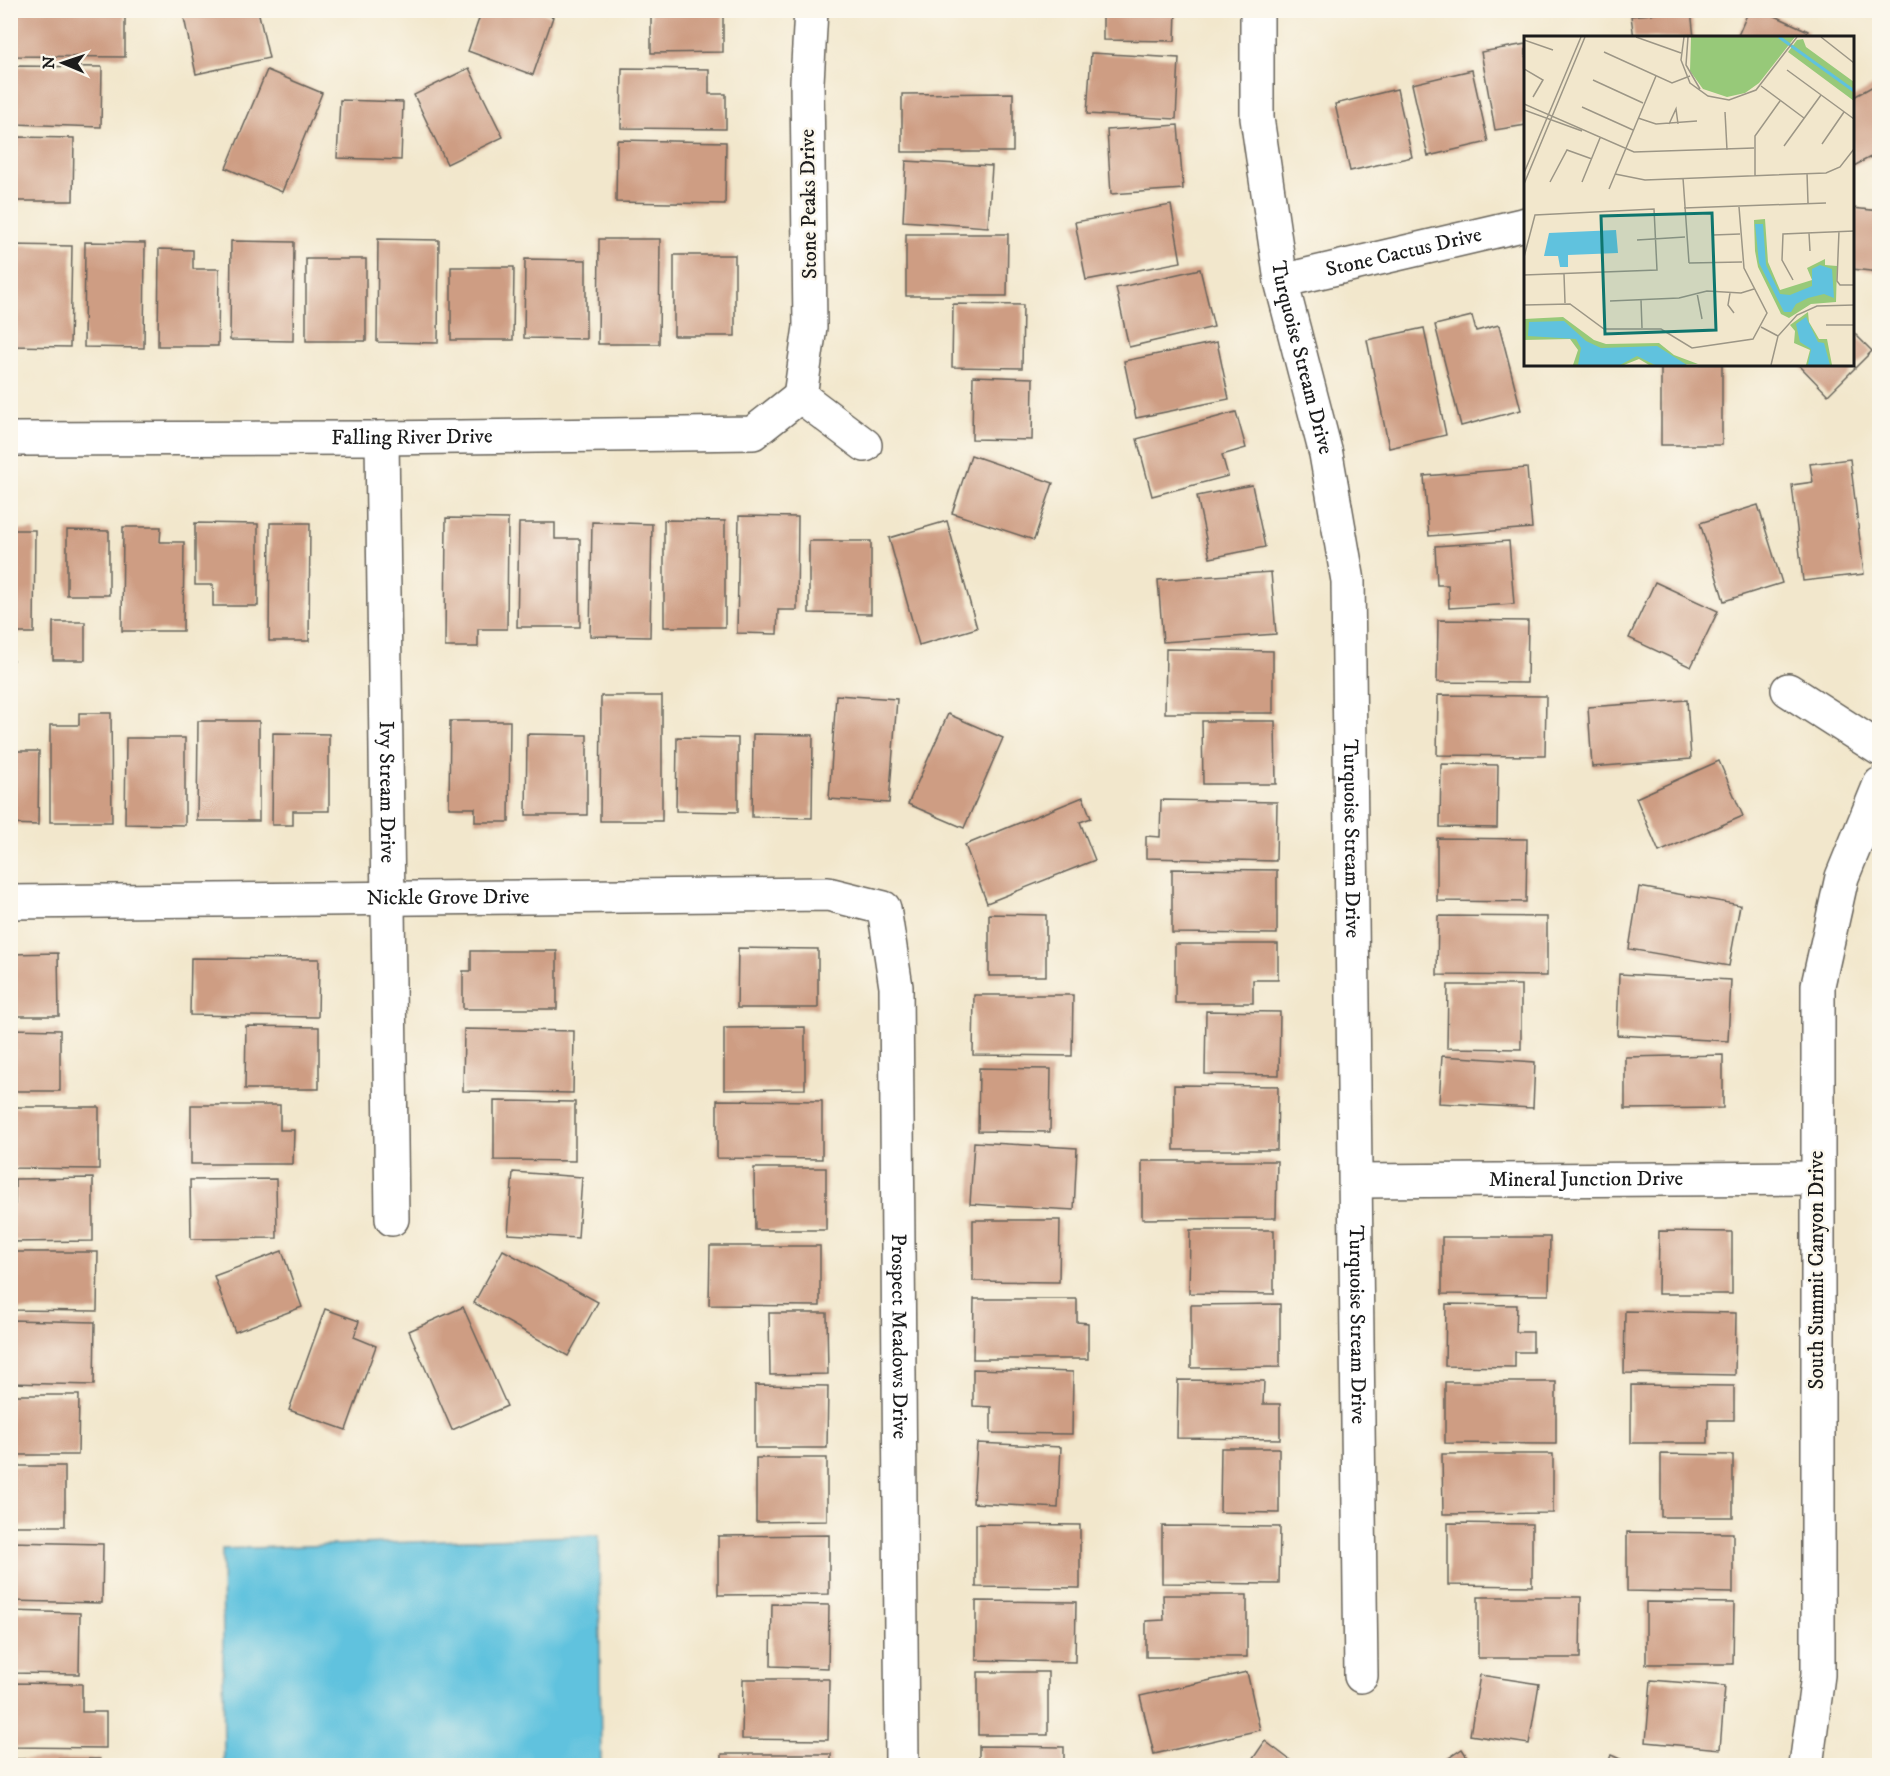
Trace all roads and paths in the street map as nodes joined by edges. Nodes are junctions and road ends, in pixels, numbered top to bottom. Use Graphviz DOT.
graph roads {
  1 [pos="811,10"];
  2 [pos="1257,10"];
  3 [pos="1524,224"];
  4 [pos="1281,281"];
  5 [pos="800,396"];
  6 [pos="382,438"];
  7 [pos="10,439"];
  8 [pos="865,445"];
  9 [pos="1788,690"];
  10 [pos="1880,749"];
  11 [pos="1880,784"];
  12 [pos="388,900"];
  13 [pos="10,902"];
  14 [pos="884,909"];
  15 [pos="1816,1178"];
  16 [pos="1356,1181"];
  17 [pos="392,1219"];
  18 [pos="1361,1676"];
  19 [pos="902,1766"];
  20 [pos="1806,1766"];
  1 -- 5 [label="street, Stone Peaks Drive"];
  2 -- 4 [label="street, Turquoise Stream Drive"];
  3 -- 4 [label="street, Stone Cactus Drive"];
  4 -- 16 [label="street, Turquoise Stream Drive"];
  5 -- 6 [label="street, Falling River Drive"];
  5 -- 8 [label="street"];
  6 -- 7 [label="street, Falling River Drive"];
  6 -- 12 [label="street, Ivy Stream Drive"];
  9 -- 10 [label="street"];
  11 -- 15 [label="street, South Summit Canyon Drive"];
  12 -- 13 [label="street, Nickle Grove Drive"];
  12 -- 14 [label="street, Nickle Grove Drive"];
  12 -- 17 [label="street, Ivy Stream Drive"];
  14 -- 19 [label="street, Prospect Meadows Drive"];
  15 -- 16 [label="street, Mineral Junction Drive"];
  15 -- 20 [label="street, South Summit Canyon Drive"];
  16 -- 18 [label="street, Turquoise Stream Drive"];
}
